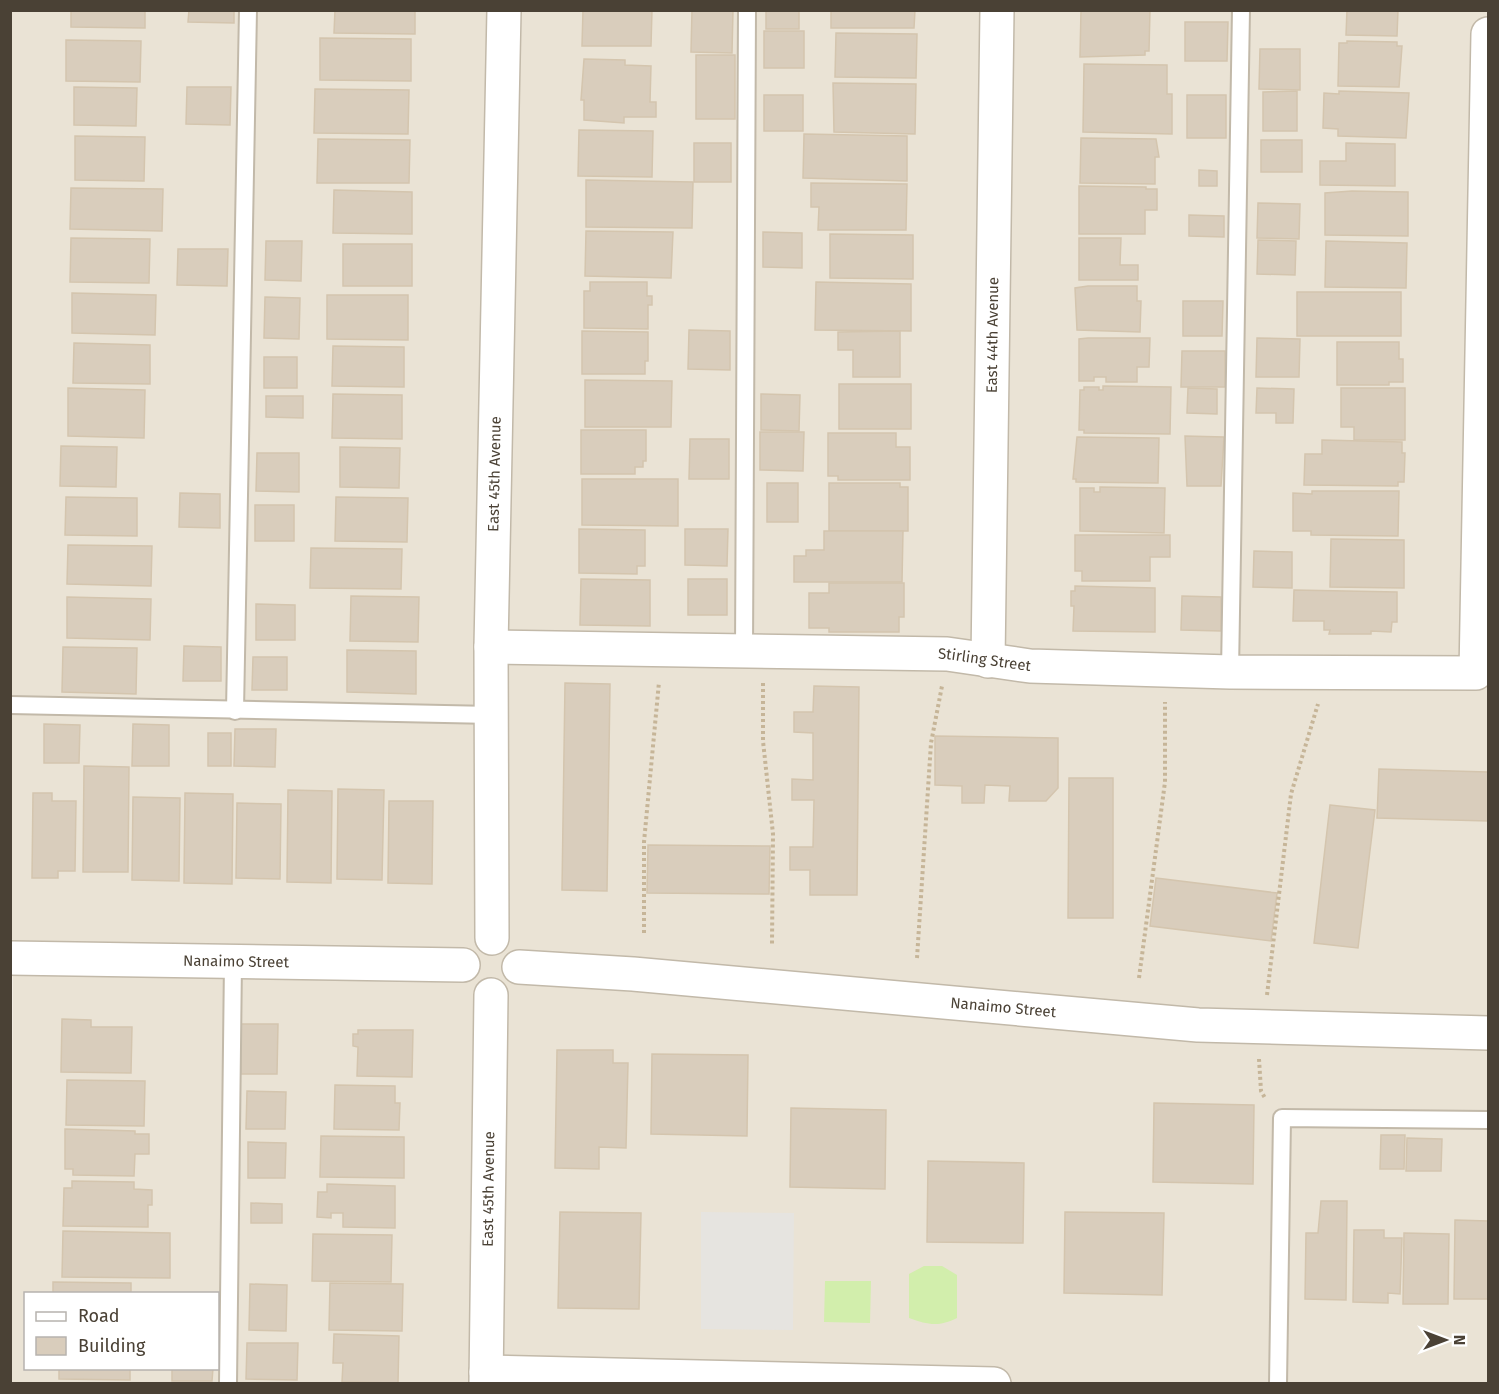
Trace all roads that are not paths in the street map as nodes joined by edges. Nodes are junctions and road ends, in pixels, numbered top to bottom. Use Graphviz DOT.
graph roads {
  1 [pos="248,10"];
  2 [pos="504,10"];
  3 [pos="747,10"];
  4 [pos="997,10"];
  5 [pos="1241,10"];
  6 [pos="1488,34"];
  7 [pos="491,647"];
  8 [pos="988,661"];
  9 [pos="754,662"];
  10 [pos="1230,672"];
  11 [pos="10,705"];
  12 [pos="235,711"];
  13 [pos="492,715"];
  14 [pos="492,938"];
  15 [pos="10,958"];
  16 [pos="232,962"];
  17 [pos="463,965"];
  18 [pos="519,967"];
  19 [pos="491,994"];
  20 [pos="1488,1033"];
  21 [pos="1488,1120"];
  22 [pos="486,1378"];
  23 [pos="726,1382"];
  24 [pos="228,1383"];
  25 [pos="994,1383"];
  26 [pos="1278,1383"];
  1 -- 12 [label="lane"];
  2 -- 7 [label="street, East 45th Avenue"];
  3 -- 9 [label="lane"];
  4 -- 8 [label="street, East 44th Avenue"];
  5 -- 10 [label="lane"];
  6 -- 10 [label="street, Stirling Street"];
  7 -- 9 [label="street, Stirling Street"];
  7 -- 13 [label="street, East 45th Avenue"];
  8 -- 9 [label="street, Stirling Street"];
  8 -- 10 [label="street, Stirling Street"];
  11 -- 12 [label="lane"];
  12 -- 13 [label="lane"];
  13 -- 14 [label="street, East 45th Avenue"];
  14 -- 17 [label="street"];
  14 -- 18 [label="street"];
  15 -- 16 [label="street, Nanaimo Street"];
  16 -- 17 [label="street, Nanaimo Street"];
  16 -- 24 [label="lane"];
  17 -- 19 [label="street"];
  18 -- 19 [label="street"];
  18 -- 20 [label="street, Nanaimo Street"];
  19 -- 22 [label="street, East 45th Avenue"];
  21 -- 26 [label="lane"];
  22 -- 23 [label="street"];
  23 -- 25 [label="street"];
}
